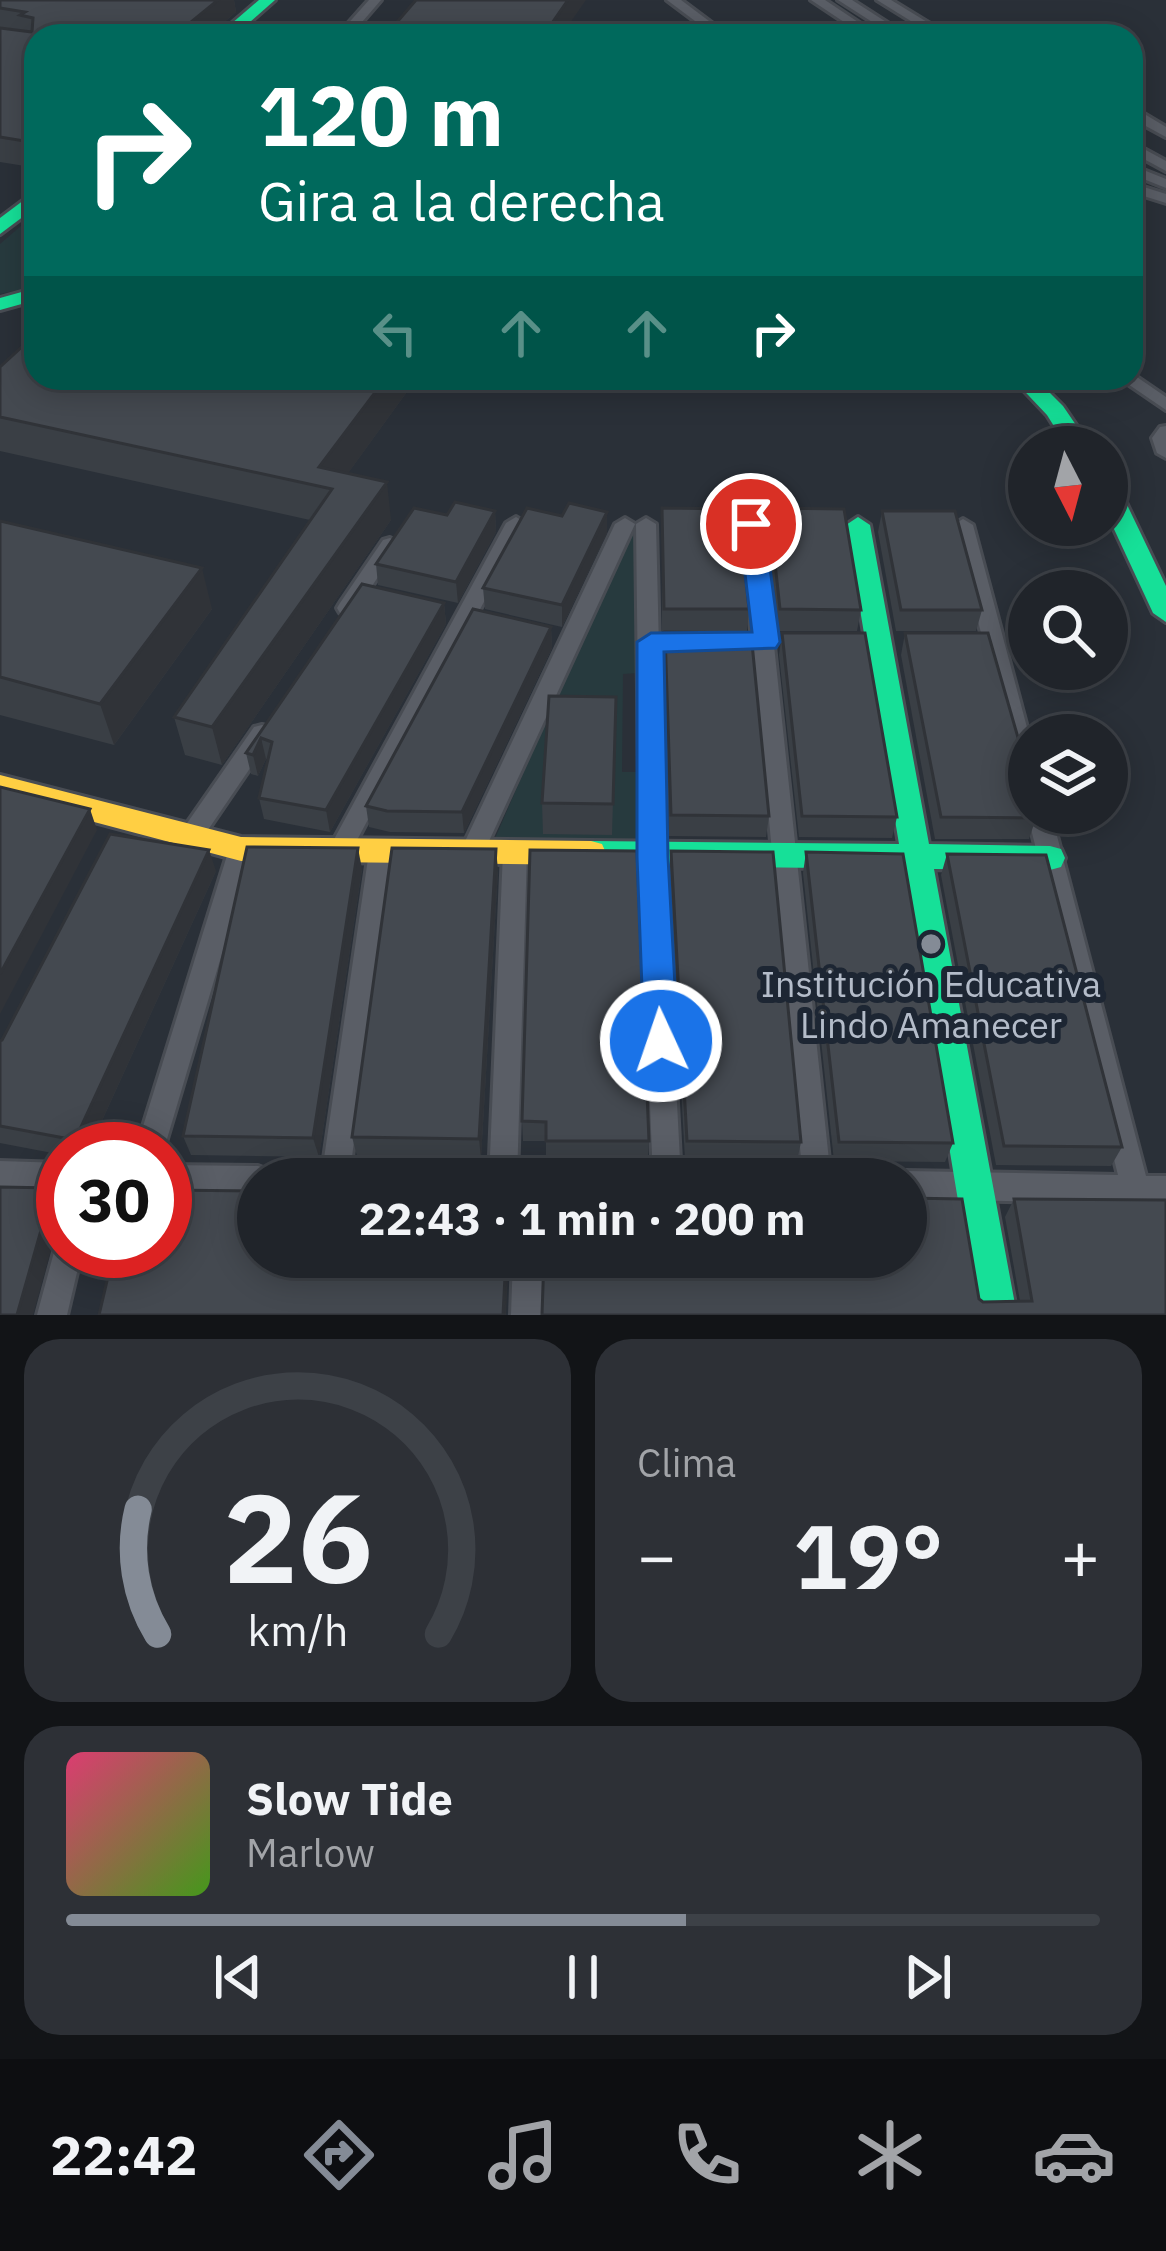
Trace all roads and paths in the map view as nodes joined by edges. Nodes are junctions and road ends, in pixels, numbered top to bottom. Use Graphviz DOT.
graph roads {
  1 [pos="268,0"];
  2 [pos="289,0"];
  3 [pos="375,0"];
  4 [pos="673,0"];
  5 [pos="817,0"];
  6 [pos="844,0"];
  7 [pos="883,0"];
  8 [pos="239,24"];
  9 [pos="260,24"];
  10 [pos="354,24"];
  11 [pos="706,24"];
  12 [pos="854,24"];
  13 [pos="883,24"];
  14 [pos="924,24"];
  15 [pos="24,207"];
  16 [pos="0,228"];
  17 [pos="1035,390"];
  18 [pos="1065,426"];
  19 [pos="1166,431"];
  20 [pos="1166,453"];
  21 [pos="406,520"];
  22 [pos="516,523"];
  23 [pos="751,524"];
  24 [pos="857,525"];
  25 [pos="963,525"];
  26 [pos="1128,532"];
  27 [pos="1166,613"];
  28 [pos="332,629"];
  29 [pos="972,643"];
  30 [pos="996,643"];
  31 [pos="281,704"];
  32 [pos="1014,714"];
  33 [pos="2,789"];
  34 [pos="1044,834"];
  35 [pos="191,836"];
  36 [pos="241,849"];
  37 [pos="340,850"];
  38 [pos="381,852"];
  39 [pos="472,852"];
  40 [pos="515,852"];
  41 [pos="919,855"];
  42 [pos="652,857"];
  43 [pos="788,857"];
  44 [pos="1050,858"];
  45 [pos="158,1122"];
  46 [pos="338,1158"];
  47 [pos="504,1158"];
  48 [pos="667,1158"];
  49 [pos="816,1158"];
  50 [pos="0,1175"];
  51 [pos="36,1176"];
  52 [pos="192,1179"];
  53 [pos="237,1180"];
  54 [pos="927,1185"];
  55 [pos="975,1186"];
  56 [pos="1135,1188"];
  57 [pos="1166,1190"];
  58 [pos="61,1278"];
  59 [pos="527,1278"];
  60 [pos="52,1315"];
  61 [pos="526,1315"];
  62 [pos="998,1315"];
  1 -- 8 [label="street"];
  2 -- 9 [label="street"];
  3 -- 10 [label="street"];
  4 -- 11 [label="street"];
  5 -- 12 [label="street"];
  6 -- 13 [label="street"];
  7 -- 14 [label="street"];
  15 -- 16 [label="street"];
  17 -- 18 [label="street"];
  19 -- 20 [label="street"];
  21 -- 28 [label="street"];
  22 -- 37 [label="street"];
  23 -- 43 [label="street"];
  24 -- 41 [label="street"];
  25 -- 30 [label="street"];
  26 -- 27 [label="street"];
  29 -- 30 [label="street"];
  30 -- 32 [label="street"];
  31 -- 35 [label="street"];
  33 -- 35 [label="street"];
  34 -- 44 [label="street"];
  35 -- 36 [label="street"];
  36 -- 37 [label="street"];
  36 -- 45 [label="street"];
  37 -- 38 [label="street"];
  38 -- 39 [label="street"];
  38 -- 46 [label="street"];
  39 -- 40 [label="street"];
  39 -- 42 [label="street"];
  40 -- 42 [label="street"];
  40 -- 47 [label="street"];
  41 -- 43 [label="street"];
  41 -- 44 [label="street"];
  41 -- 55 [label="street"];
  42 -- 43 [label="street"];
  42 -- 48 [label="street"];
  43 -- 49 [label="street"];
  44 -- 56 [label="street"];
  50 -- 51 [label="street"];
  52 -- 53 [label="street"];
  54 -- 55 [label="street"];
  55 -- 56 [label="street"];
  55 -- 62 [label="street"];
  56 -- 57 [label="street"];
  58 -- 60 [label="street"];
  59 -- 61 [label="street"];
}
